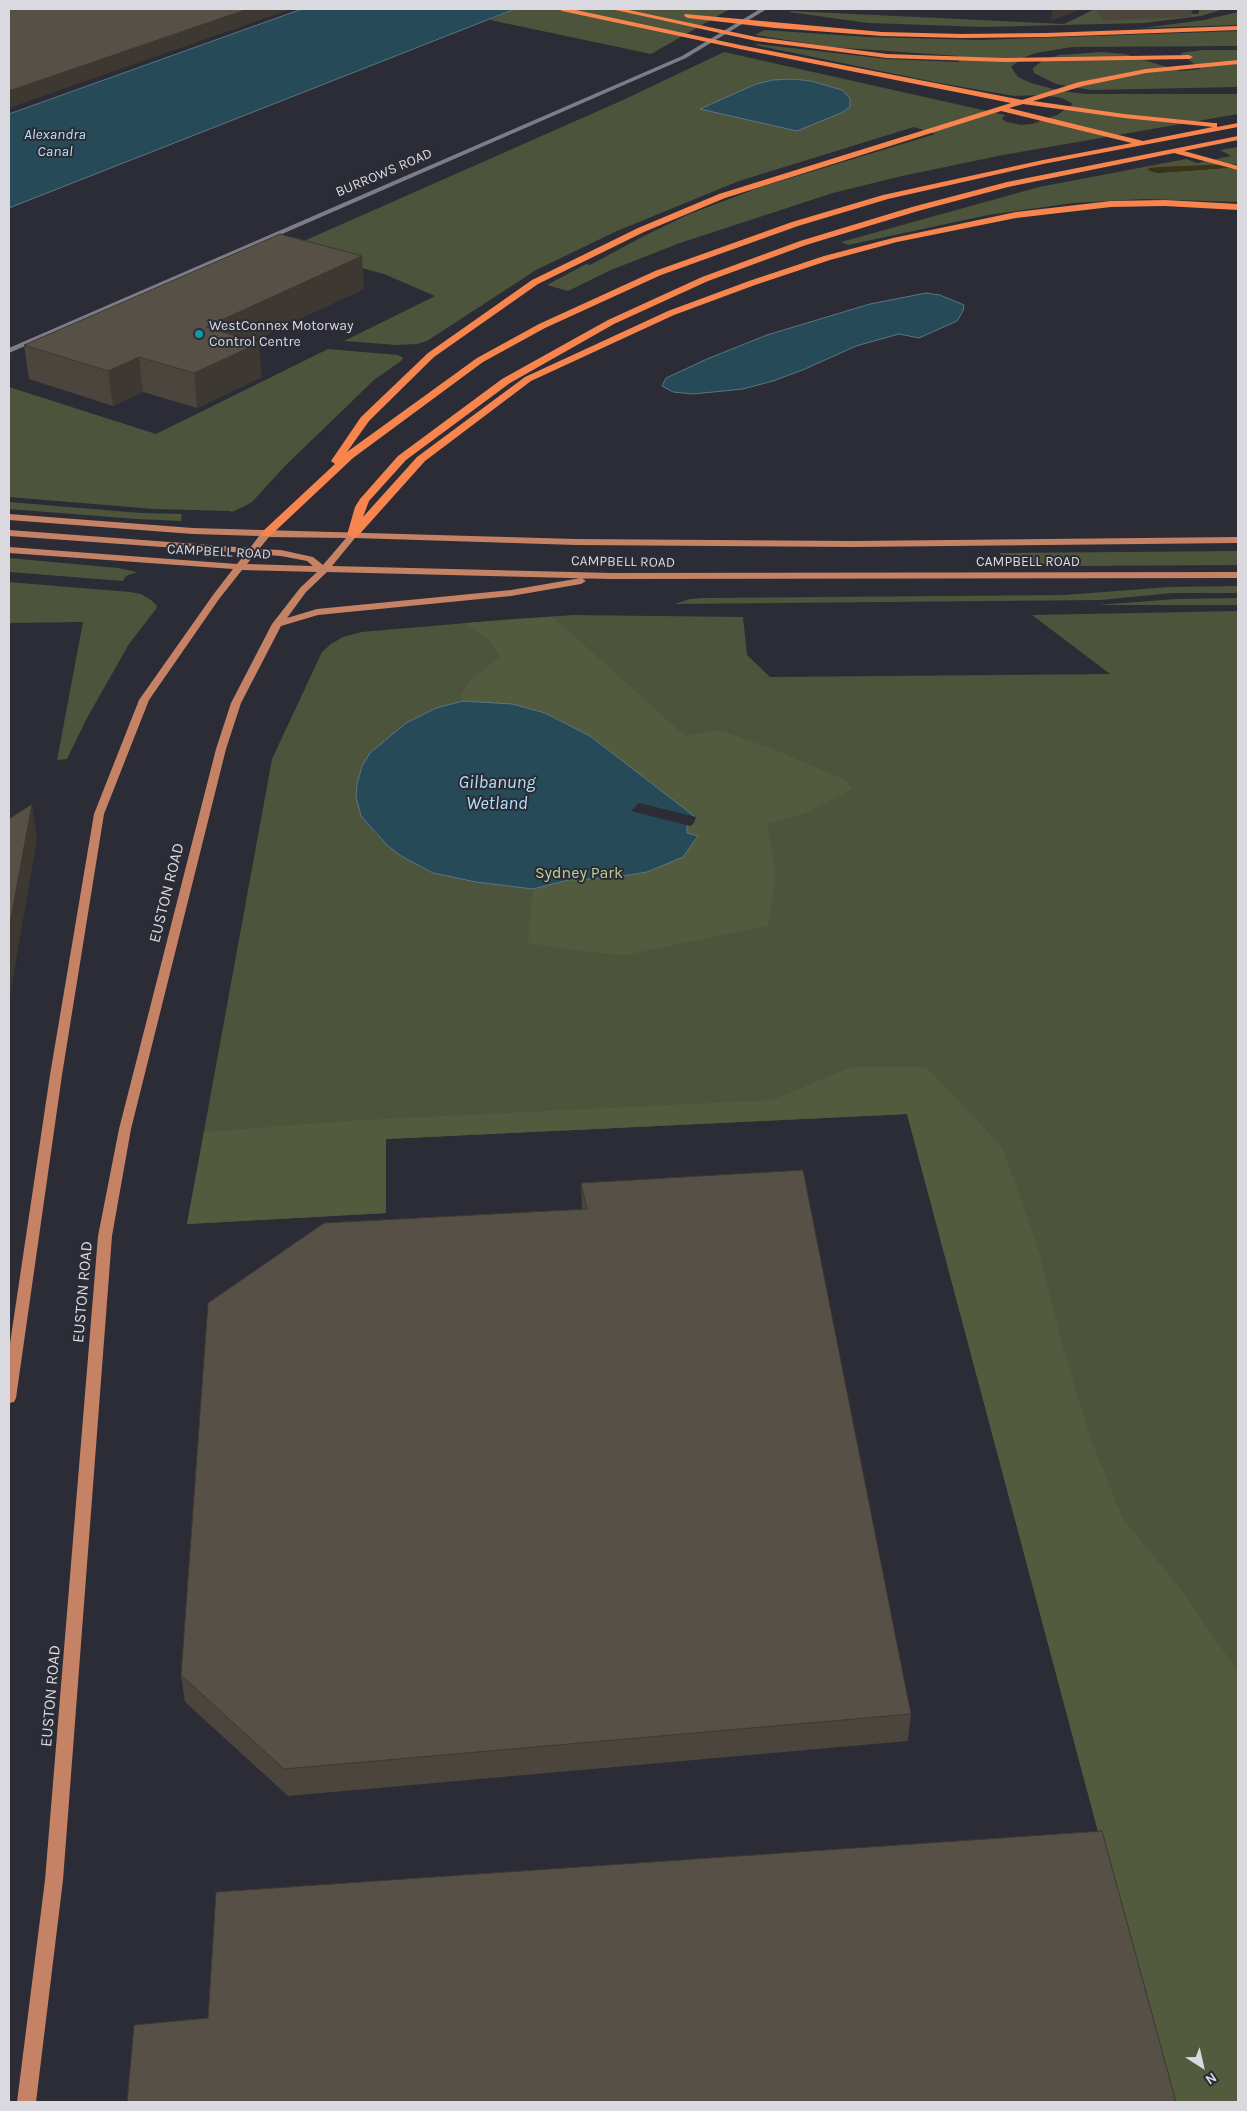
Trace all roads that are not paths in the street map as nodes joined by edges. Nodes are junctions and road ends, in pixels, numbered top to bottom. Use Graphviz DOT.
graph roads {
  1 [pos="562,9"];
  2 [pos="615,9"];
  3 [pos="640,9"];
  4 [pos="764,9"];
  5 [pos="1238,28"];
  6 [pos="740,47"];
  7 [pos="1238,56"];
  8 [pos="1238,62"];
  9 [pos="964,100"];
  10 [pos="982,104"];
  11 [pos="1238,126"];
  12 [pos="1238,138"];
  13 [pos="1238,168"];
  14 [pos="1238,206"];
  15 [pos="9,351"];
  16 [pos="322,480"];
  17 [pos="9,517"];
  18 [pos="9,533"];
  19 [pos="266,534"];
  20 [pos="353,536"];
  21 [pos="1238,540"];
  22 [pos="9,550"];
  23 [pos="252,551"];
  24 [pos="240,567"];
  25 [pos="324,570"];
  26 [pos="1238,575"];
  27 [pos="610,576"];
  28 [pos="277,625"];
  29 [pos="9,1398"];
  30 [pos="27,2102"];
  1 -- 6 [label="highway"];
  2 -- 7 [label="highway"];
  3 -- 5 [label="highway"];
  4 -- 15 [label="street, BURROWS ROAD"];
  6 -- 9 [label="highway"];
  6 -- 11 [label="highway"];
  8 -- 16 [label="highway"];
  10 -- 13 [label="highway"];
  11 -- 16 [label="highway"];
  12 -- 20 [label="highway"];
  14 -- 20 [label="highway"];
  16 -- 19 [label="highway"];
  17 -- 19 [label="main road, CAMPBELL ROAD"];
  18 -- 23 [label="main road"];
  19 -- 20 [label="main road, CAMPBELL ROAD"];
  19 -- 23 [label="main road"];
  20 -- 21 [label="main road, CAMPBELL ROAD"];
  20 -- 25 [label="main road, EUSTON ROAD"];
  22 -- 24 [label="main road, CAMPBELL ROAD"];
  23 -- 24 [label="main road"];
  23 -- 25 [label="main road"];
  24 -- 25 [label="main road, CAMPBELL ROAD"];
  24 -- 29 [label="main road"];
  25 -- 27 [label="main road, CAMPBELL ROAD"];
  25 -- 28 [label="main road, EUSTON ROAD"];
  26 -- 27 [label="main road, CAMPBELL ROAD"];
  27 -- 28 [label="main road"];
  28 -- 30 [label="main road, EUSTON ROAD"];
}
